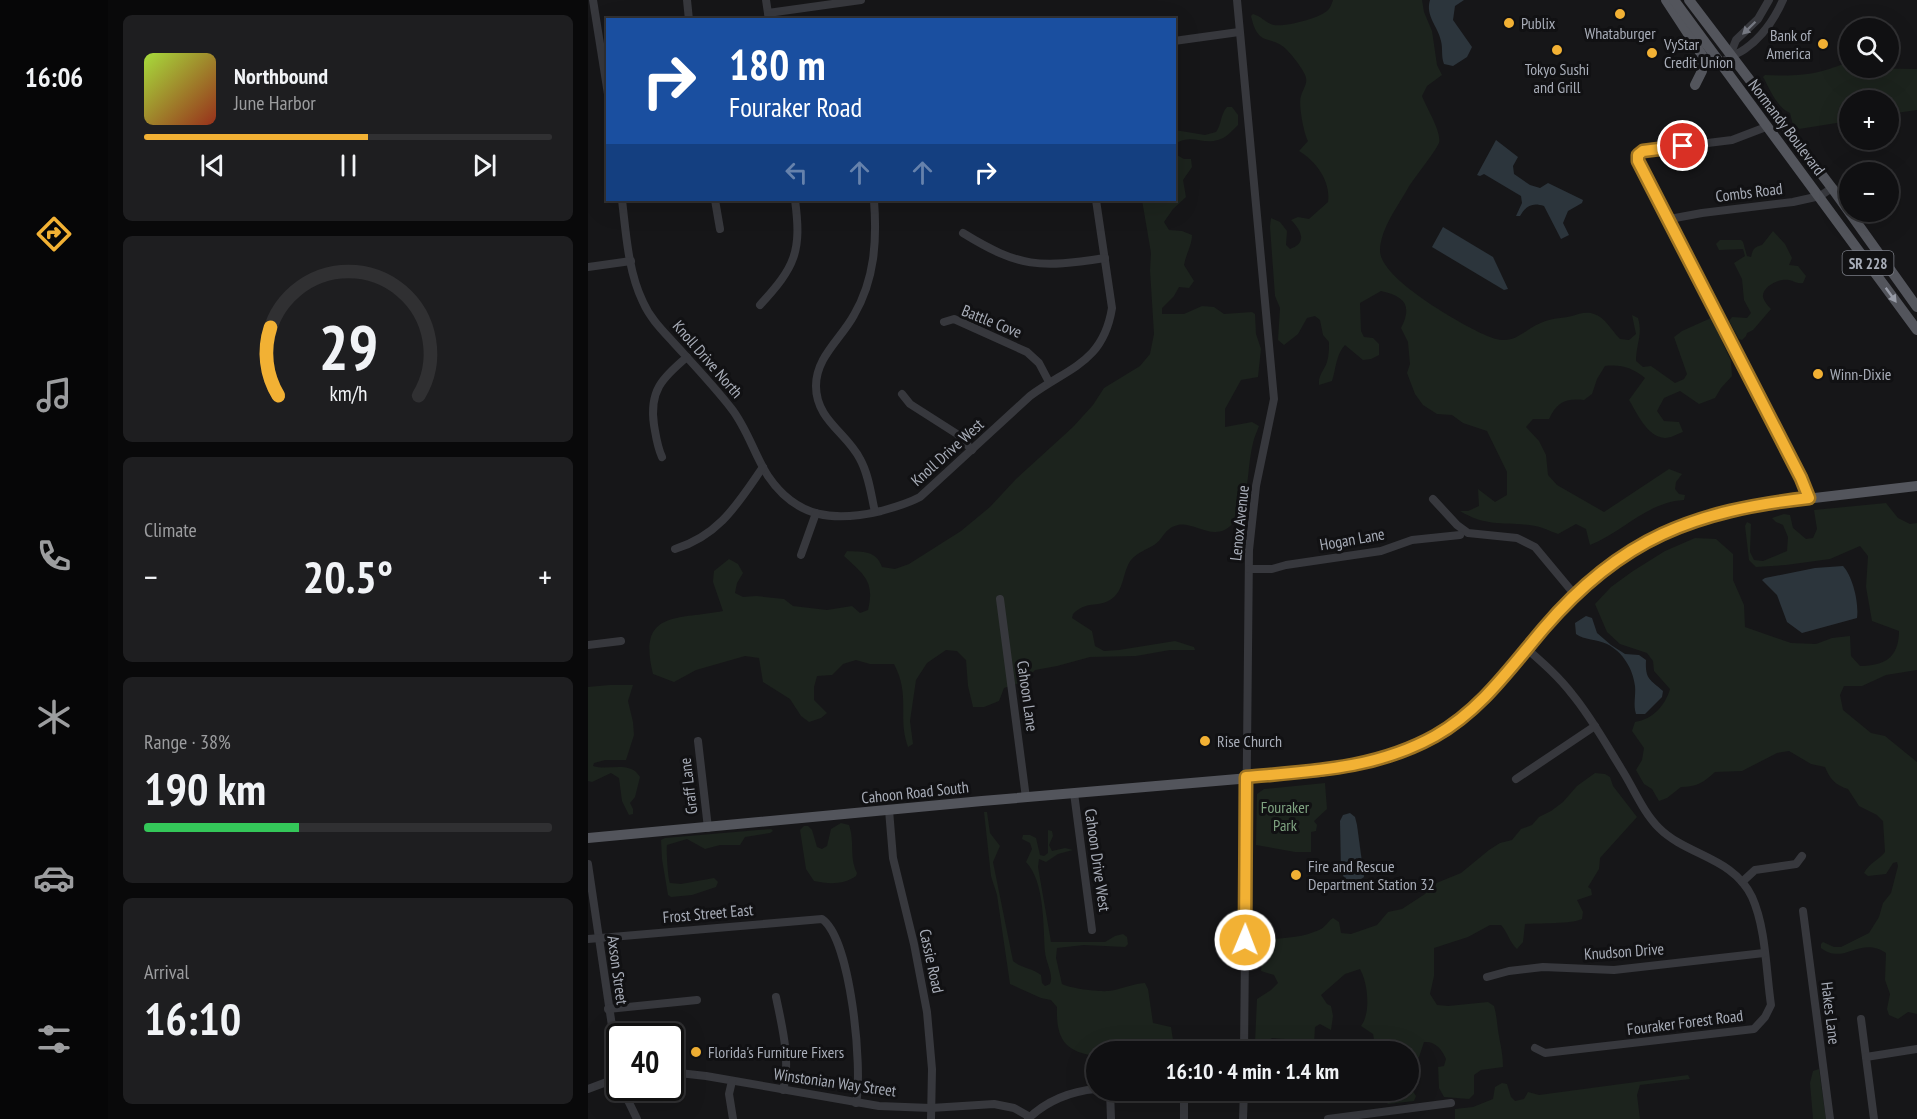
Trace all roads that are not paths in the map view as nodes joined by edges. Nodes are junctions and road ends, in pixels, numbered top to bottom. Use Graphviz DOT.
graph roads {
  1 [pos="594,0"];
  2 [pos="687,0"];
  3 [pos="766,0"];
  4 [pos="861,0"];
  5 [pos="1237,0"];
  6 [pos="1666,0"];
  7 [pos="1674,0"];
  8 [pos="1689,0"];
  9 [pos="1769,0"];
  10 [pos="1783,0"];
  11 [pos="769,16"];
  12 [pos="690,18"];
  13 [pos="1239,32"];
  14 [pos="1176,40"];
  15 [pos="1730,56"];
  16 [pos="1720,63"];
  17 [pos="606,81"];
  18 [pos="1695,85"];
  19 [pos="1766,127"];
  20 [pos="1832,188"];
  21 [pos="1820,196"];
  22 [pos="622,201"];
  23 [pos="715,201"];
  24 [pos="795,201"];
  25 [pos="874,201"];
  26 [pos="1096,201"];
  27 [pos="1668,222"];
  28 [pos="720,229"];
  29 [pos="963,233"];
  30 [pos="1105,258"];
  31 [pos="631,261"];
  32 [pos="588,267"];
  33 [pos="760,305"];
  34 [pos="1917,307"];
  35 [pos="944,322"];
  36 [pos="1917,330"];
  37 [pos="687,357"];
  38 [pos="1049,382"];
  39 [pos="902,394"];
  40 [pos="972,450"];
  41 [pos="662,457"];
  42 [pos="763,467"];
  43 [pos="1917,486"];
  44 [pos="1809,498"];
  45 [pos="1433,499"];
  46 [pos="874,512"];
  47 [pos="816,513"];
  48 [pos="1460,535"];
  49 [pos="675,549"];
  50 [pos="801,555"];
  51 [pos="1249,569"];
  52 [pos="1575,595"];
  53 [pos="1000,599"];
  54 [pos="621,641"];
  55 [pos="588,645"];
  56 [pos="1527,649"];
  57 [pos="1595,726"];
  58 [pos="698,741"];
  59 [pos="1246,777"];
  60 [pos="1516,779"];
  61 [pos="1074,793"];
  62 [pos="1026,798"];
  63 [pos="889,810"];
  64 [pos="708,828"];
  65 [pos="588,838"];
  66 [pos="1802,856"];
  67 [pos="588,864"];
  68 [pos="1742,882"];
  69 [pos="1803,911"];
  70 [pos="1092,930"];
  71 [pos="598,938"];
  72 [pos="588,939"];
  73 [pos="1764,952"];
  74 [pos="1487,977"];
  75 [pos="776,998"];
  76 [pos="697,1000"];
  77 [pos="608,1009"];
  78 [pos="1861,1019"];
  79 [pos="610,1023"];
  80 [pos="1244,1041"];
  81 [pos="1535,1048"];
  82 [pos="1917,1049"];
  83 [pos="1866,1057"];
  84 [pos="684,1074"];
  85 [pos="732,1081"];
  86 [pos="606,1083"];
  87 [pos="588,1089"];
  88 [pos="783,1090"];
  89 [pos="1086,1091"];
  90 [pos="628,1101"];
  91 [pos="1110,1101"];
  92 [pos="1184,1101"];
  93 [pos="1244,1101"];
  94 [pos="856,1103"];
  95 [pos="1451,1103"];
  96 [pos="931,1108"];
  97 [pos="1029,1118"];
  98 [pos="637,1119"];
  99 [pos="733,1119"];
  100 [pos="931,1119"];
  101 [pos="1111,1119"];
  102 [pos="1184,1119"];
  103 [pos="1243,1119"];
  104 [pos="1329,1119"];
  105 [pos="1830,1119"];
  106 [pos="1874,1119"];
  1 -- 17 [label="street"];
  2 -- 12 [label="street"];
  3 -- 11 [label="street"];
  4 -- 11 [label="street"];
  5 -- 13 [label="street, Lenox Avenue"];
  6 -- 18 [label="main road"];
  7 -- 16 [label="main road, Normandy Boulevard / SR 228"];
  8 -- 15 [label="main road, Normandy Boulevard / SR 228"];
  9 -- 15 [label="street, one-way"];
  10 -- 15 [label="street"];
  13 -- 14 [label="street"];
  13 -- 51 [label="street, Lenox Avenue"];
  15 -- 16 [label="street"];
  15 -- 20 [label="main road, Normandy Boulevard / SR 228"];
  16 -- 19 [label="main road, Normandy Boulevard / SR 228"];
  19 -- 21 [label="main road, Normandy Boulevard / SR 228"];
  19 -- 27 [label="street"];
  20 -- 21 [label="street, Combs Road"];
  20 -- 34 [label="main road, Normandy Boulevard / SR 228"];
  21 -- 27 [label="street, Combs Road"];
  21 -- 36 [label="main road, Normandy Boulevard / SR 228, one-way"];
  22 -- 31 [label="street, Knoll Drive North"];
  23 -- 28 [label="street"];
  24 -- 33 [label="street"];
  25 -- 46 [label="street"];
  26 -- 30 [label="street, Knoll Drive West"];
  27 -- 44 [label="street"];
  29 -- 30 [label="street"];
  30 -- 38 [label="street, Knoll Drive West"];
  31 -- 32 [label="street"];
  31 -- 37 [label="street, Knoll Drive North"];
  35 -- 38 [label="street, Battle Cove"];
  37 -- 41 [label="street"];
  37 -- 42 [label="street, Knoll Drive North"];
  38 -- 40 [label="street, Knoll Drive West"];
  39 -- 40 [label="street"];
  40 -- 46 [label="street, Knoll Drive West"];
  42 -- 47 [label="street, Knoll Drive North"];
  42 -- 49 [label="street"];
  43 -- 44 [label="main road, Cahoon Road South"];
  44 -- 52 [label="main road, Cahoon Road South"];
  45 -- 52 [label="street"];
  46 -- 47 [label="street, Knoll Drive West"];
  47 -- 50 [label="street"];
  48 -- 51 [label="street, Hogan Lane"];
  51 -- 59 [label="street, Lenox Avenue"];
  52 -- 56 [label="main road, Cahoon Road South"];
  53 -- 62 [label="street, Cahoon Lane"];
  54 -- 55 [label="street"];
  56 -- 57 [label="street, Fouraker Forest Road"];
  56 -- 59 [label="main road, Cahoon Road South"];
  57 -- 60 [label="street"];
  57 -- 68 [label="street, Fouraker Forest Road"];
  58 -- 64 [label="street, Graff Lane"];
  59 -- 61 [label="main road, Cahoon Road South"];
  59 -- 80 [label="street, Lenox Avenue"];
  61 -- 62 [label="main road, Cahoon Road South"];
  61 -- 70 [label="street, Cahoon Drive West"];
  62 -- 63 [label="main road, Cahoon Road South"];
  63 -- 64 [label="main road, Cahoon Road South"];
  63 -- 96 [label="street, Cassie Road"];
  64 -- 65 [label="main road, Cahoon Road South"];
  66 -- 68 [label="street"];
  67 -- 71 [label="street, Axson Street"];
  68 -- 73 [label="street, Fouraker Forest Road"];
  69 -- 105 [label="street, Hakes Lane"];
  71 -- 72 [label="street, Frost Street East"];
  71 -- 77 [label="street, Axson Street"];
  71 -- 94 [label="street, Frost Street East"];
  73 -- 74 [label="street, Knudson Drive"];
  73 -- 81 [label="street, Fouraker Forest Road"];
  75 -- 88 [label="street"];
  76 -- 77 [label="street"];
  77 -- 79 [label="street, Axson Street"];
  78 -- 83 [label="street"];
  82 -- 83 [label="street"];
  83 -- 106 [label="street"];
  84 -- 85 [label="street, Winstonian Way Street"];
  85 -- 88 [label="street, Winstonian Way Street"];
  85 -- 99 [label="street"];
  86 -- 87 [label="street"];
  88 -- 94 [label="street, Winstonian Way Street"];
  89 -- 97 [label="street"];
  90 -- 98 [label="street"];
  91 -- 101 [label="street"];
  92 -- 102 [label="street"];
  93 -- 103 [label="street"];
  94 -- 96 [label="street, Winstonian Way Street"];
  95 -- 104 [label="street"];
  96 -- 97 [label="street, Winstonian Way Street"];
  96 -- 100 [label="street, Cassie Road"];
}
